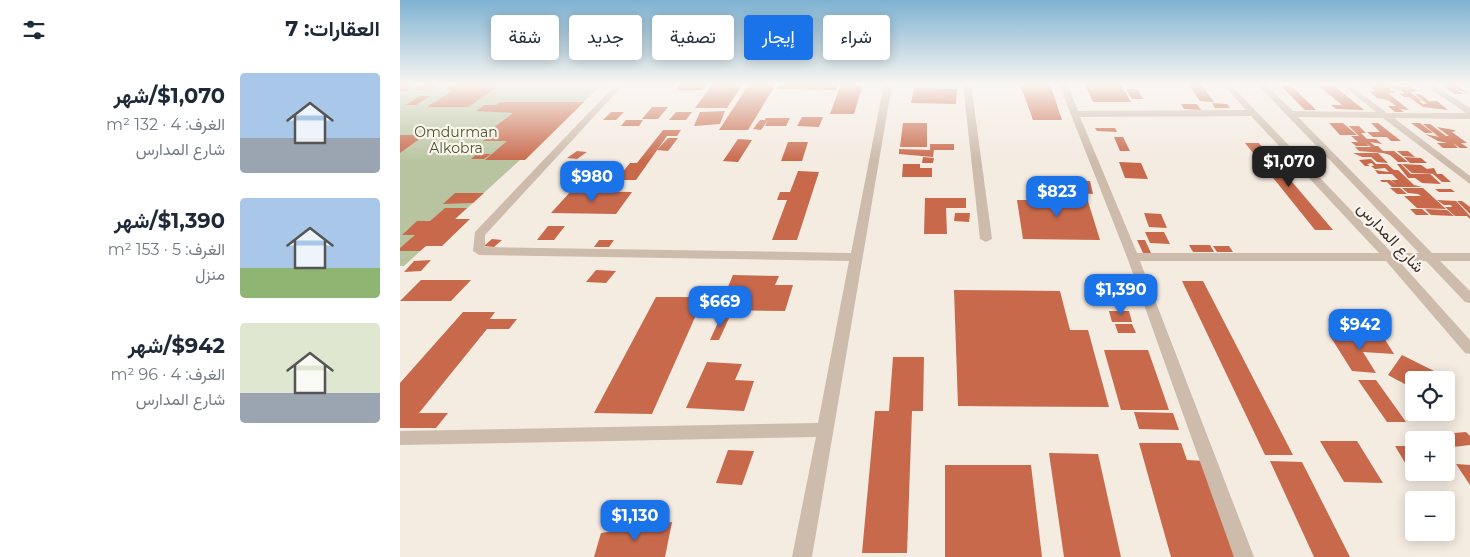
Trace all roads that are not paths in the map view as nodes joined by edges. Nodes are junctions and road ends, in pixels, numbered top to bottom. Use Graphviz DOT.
graph roads {
  1 [pos="596,110"];
  2 [pos="883,110"];
  3 [pos="969,110"];
  4 [pos="1074,110"];
  5 [pos="1249,110"];
  6 [pos="1286,110"];
  7 [pos="1379,110"];
  8 [pos="1252,113"];
  9 [pos="1076,114"];
  10 [pos="1290,114"];
  11 [pos="1386,115"];
  12 [pos="1470,116"];
  13 [pos="1470,181"];
  14 [pos="986,239"];
  15 [pos="1388,256"];
  16 [pos="1427,256"];
  17 [pos="855,257"];
  18 [pos="1133,257"];
  19 [pos="1470,257"];
  20 [pos="1470,299"];
  21 [pos="1470,349"];
  22 [pos="825,430"];
  23 [pos="400,438"];
  24 [pos="802,557"];
  25 [pos="1244,557"];
  1 -- 17 [label="street"];
  2 -- 17 [label="street"];
  3 -- 14 [label="street"];
  4 -- 9 [label="street"];
  5 -- 8 [label="street, شارع المدارس"];
  6 -- 10 [label="street, شارع المدارس"];
  7 -- 11 [label="street"];
  8 -- 9 [label="street"];
  8 -- 15 [label="street, شارع المدارس"];
  9 -- 18 [label="street"];
  10 -- 11 [label="street"];
  10 -- 16 [label="street, شارع المدارس"];
  11 -- 12 [label="street"];
  11 -- 13 [label="street"];
  15 -- 16 [label="street"];
  15 -- 18 [label="street"];
  15 -- 21 [label="street, شارع المدارس"];
  16 -- 19 [label="street"];
  16 -- 20 [label="street, شارع المدارس"];
  17 -- 22 [label="street"];
  18 -- 25 [label="street"];
  22 -- 23 [label="street"];
  22 -- 24 [label="street"];
}
